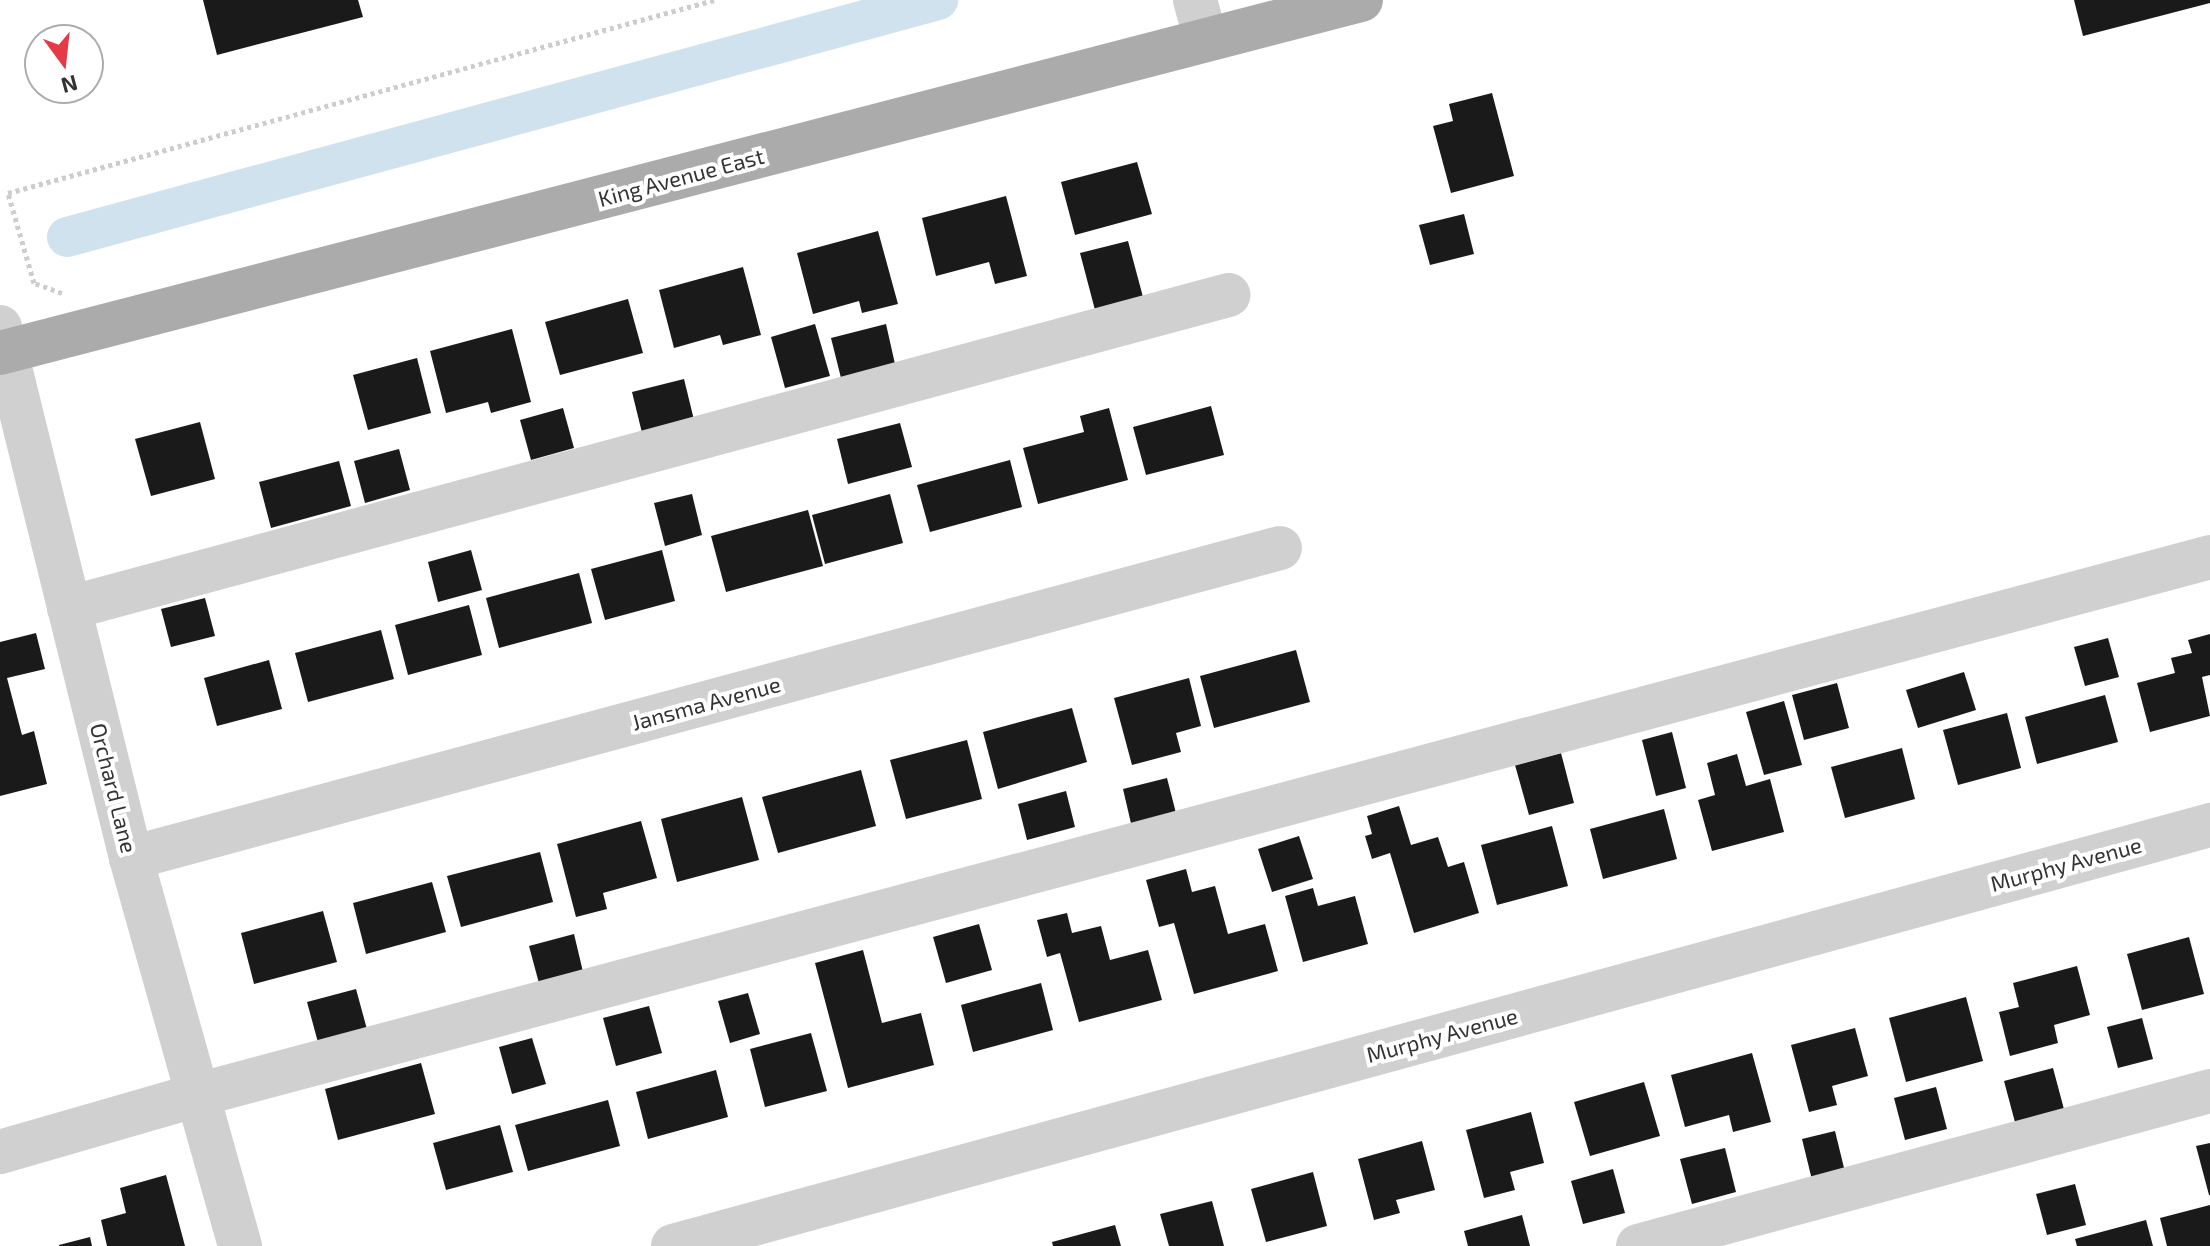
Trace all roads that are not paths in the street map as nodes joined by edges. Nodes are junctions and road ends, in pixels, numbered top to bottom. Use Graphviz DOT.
graph roads {
  1 [pos="1361,0"];
  2 [pos="1200,20"];
  3 [pos="1228,295"];
  4 [pos="2,344"];
  5 [pos="1280,548"];
  6 [pos="2210,557"];
  7 [pos="69,608"];
  8 [pos="2210,825"];
  9 [pos="131,858"];
  10 [pos="2210,1091"];
  11 [pos="197,1095"];
  12 [pos="0,1152"];
  13 [pos="240,1246"];
  14 [pos="673,1246"];
  15 [pos="1638,1246"];
  1 -- 2 [label="main road, King Avenue East"];
  2 -- 4 [label="main road, King Avenue East"];
  3 -- 7 [label="street"];
  4 -- 7 [label="street, Orchard Lane"];
  5 -- 9 [label="street, Jansma Avenue"];
  6 -- 11 [label="street"];
  7 -- 9 [label="street, Orchard Lane"];
  8 -- 14 [label="street, Murphy Avenue"];
  9 -- 11 [label="street, Orchard Lane"];
  10 -- 15 [label="street"];
  11 -- 12 [label="street"];
  11 -- 13 [label="street, Orchard Lane"];
}
